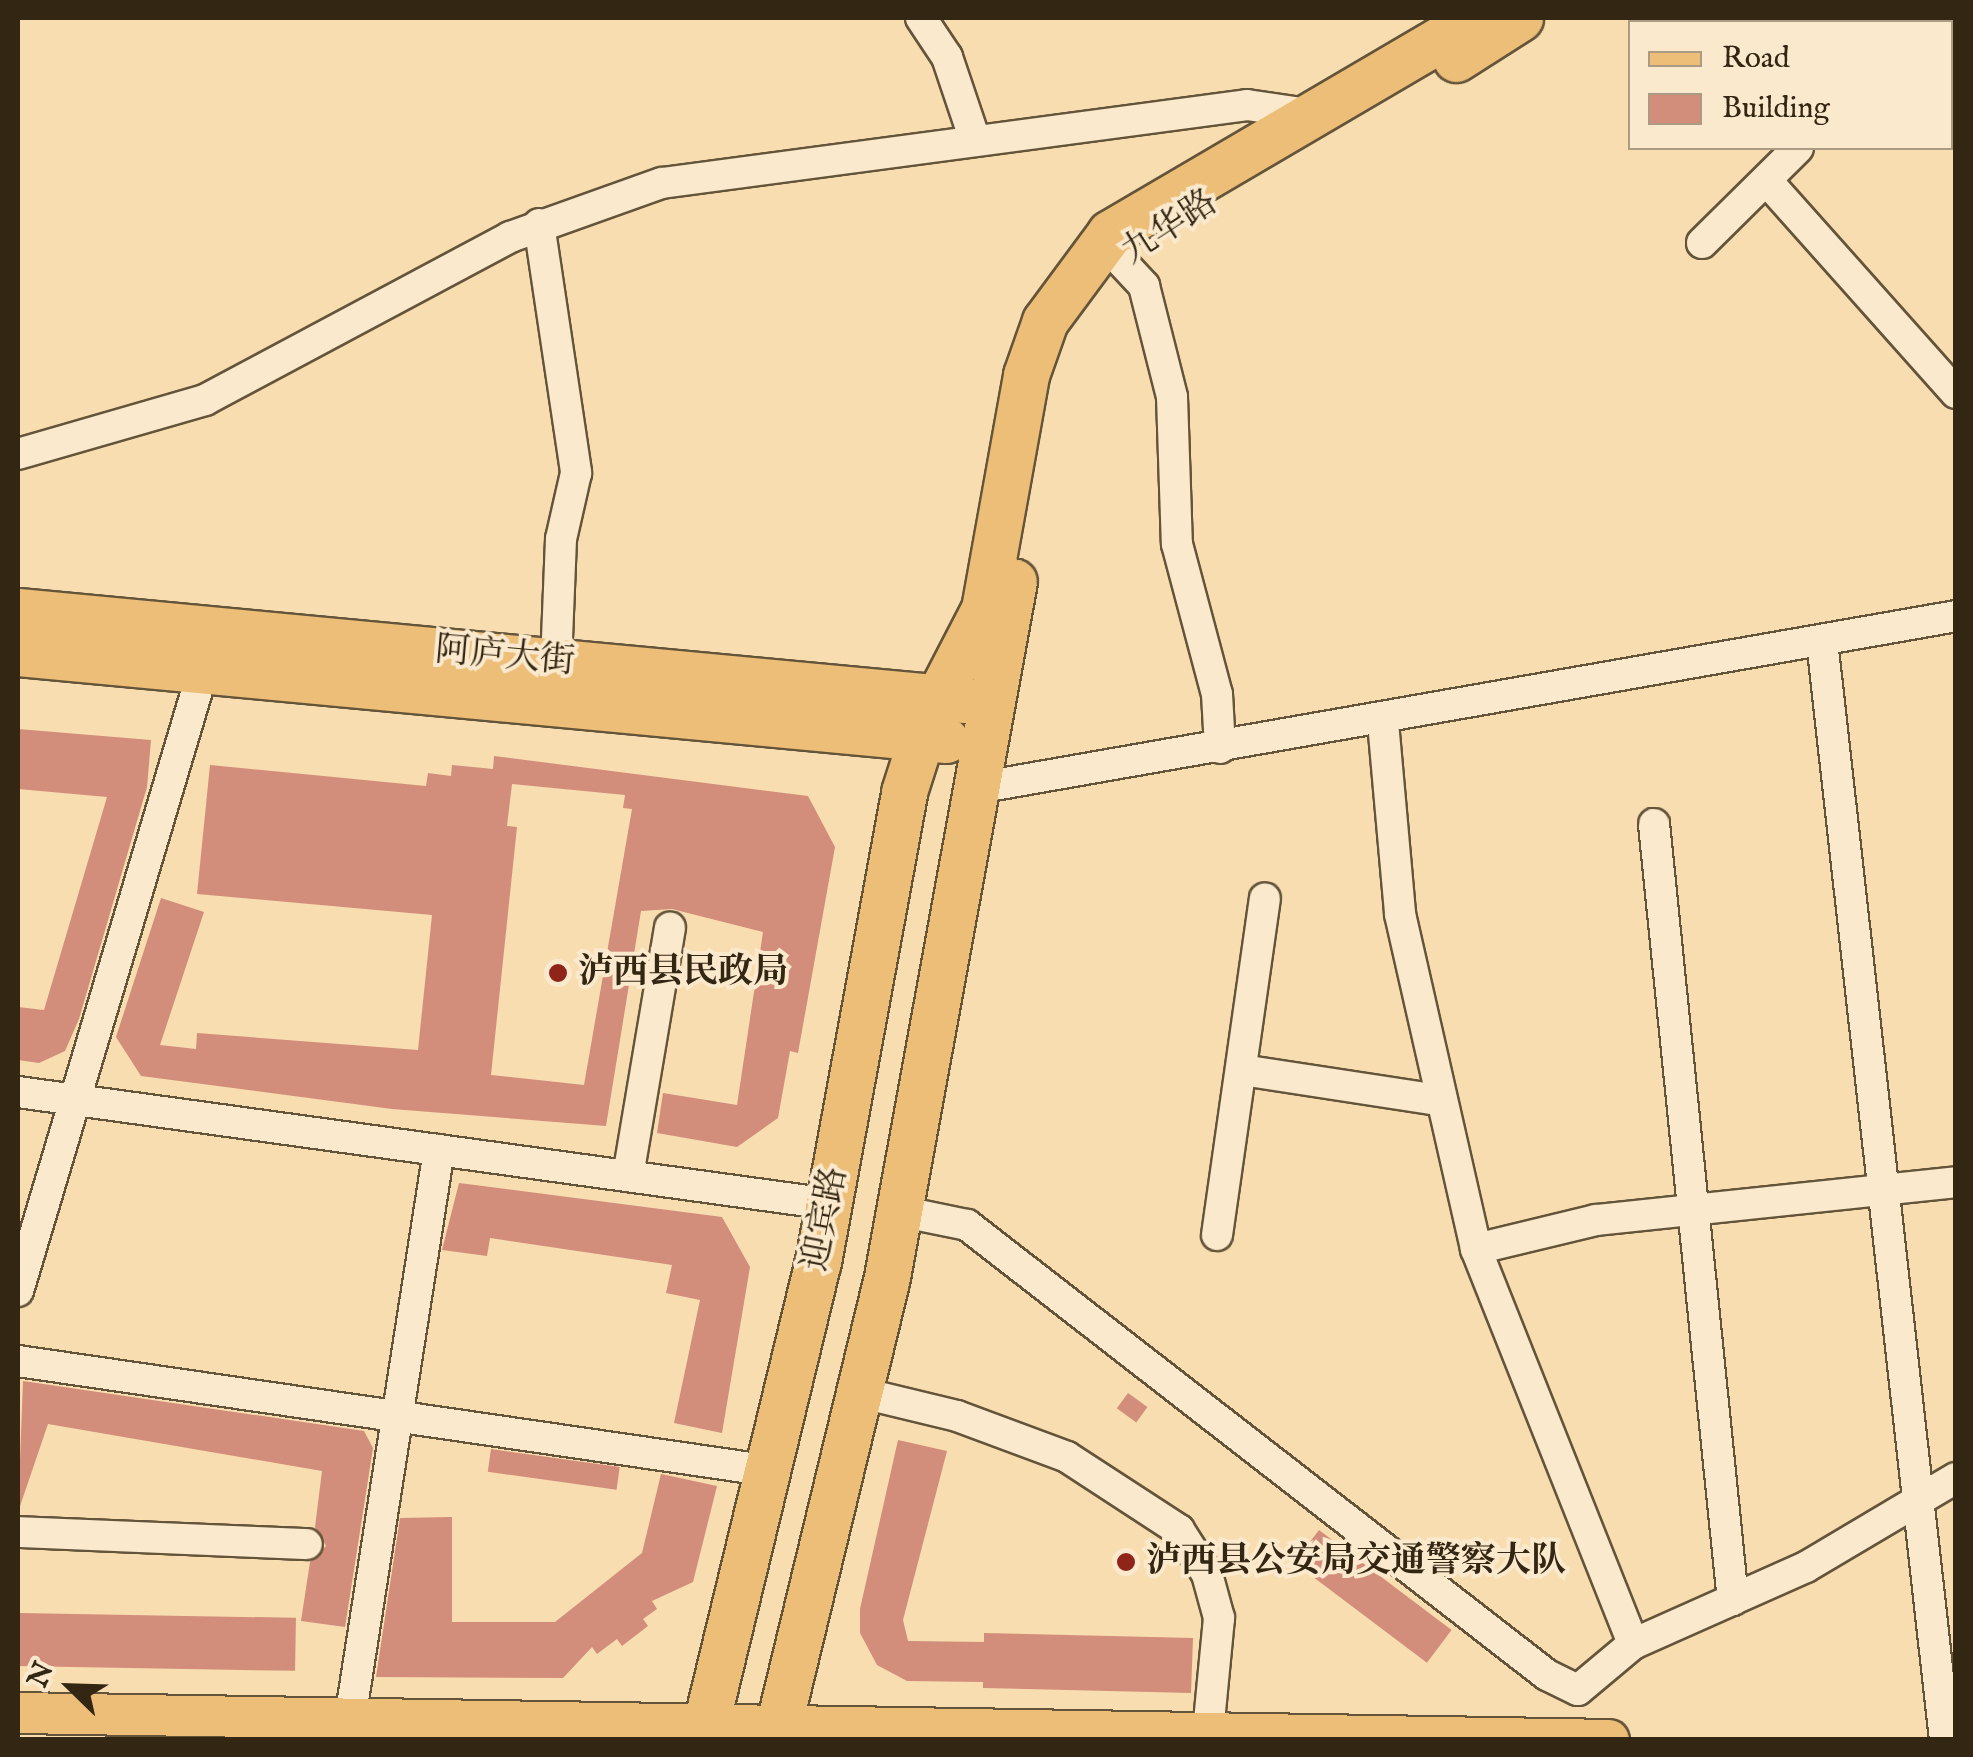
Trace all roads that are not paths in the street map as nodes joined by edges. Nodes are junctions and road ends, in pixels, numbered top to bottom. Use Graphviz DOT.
graph roads {
  1 [pos="922,18"];
  2 [pos="1476,18"];
  3 [pos="1520,18"];
  4 [pos="1315,115"];
  5 [pos="974,137"];
  6 [pos="1796,150"];
  7 [pos="1767,181"];
  8 [pos="539,224"];
  9 [pos="1702,243"];
  10 [pos="1119,258"];
  11 [pos="1956,393"];
  12 [pos="18,454"];
  13 [pos="18,611"];
  14 [pos="1956,616"];
  15 [pos="1822,641"];
  16 [pos="209,650"];
  17 [pos="18,652"];
  18 [pos="556,662"];
  19 [pos="929,718"];
  20 [pos="1384,722"];
  21 [pos="988,723"];
  22 [pos="1220,748"];
  23 [pos="977,788"];
  24 [pos="1654,824"];
  25 [pos="1266,898"];
  26 [pos="670,928"];
  27 [pos="1242,1070"];
  28 [pos="18,1092"];
  29 [pos="74,1100"];
  30 [pos="1439,1100"];
  31 [pos="439,1150"];
  32 [pos="628,1176"];
  33 [pos="1956,1182"];
  34 [pos="1884,1190"];
  35 [pos="829,1204"];
  36 [pos="1693,1209"];
  37 [pos="900,1211"];
  38 [pos="1217,1235"];
  39 [pos="1476,1249"];
  40 [pos="18,1291"];
  41 [pos="18,1361"];
  42 [pos="862,1393"];
  43 [pos="398,1417"];
  44 [pos="770,1471"];
  45 [pos="1956,1478"];
  46 [pos="1919,1500"];
  47 [pos="18,1532"];
  48 [pos="307,1544"];
  49 [pos="1942,1591"];
  50 [pos="1733,1600"];
  51 [pos="1633,1644"];
  52 [pos="1578,1690"];
  53 [pos="18,1713"];
  54 [pos="350,1719"];
  55 [pos="704,1733"];
  56 [pos="776,1733"];
  57 [pos="1208,1733"];
  58 [pos="1578,1739"];
  59 [pos="1609,1740"];
  60 [pos="1945,1740"];
  1 -- 5 [label="street"];
  2 -- 4 [label="highway, 九华路"];
  3 -- 10 [label="highway, 九华路"];
  4 -- 5 [label="street"];
  4 -- 19 [label="highway, 九华路"];
  5 -- 8 [label="street"];
  6 -- 7 [label="street"];
  7 -- 9 [label="street"];
  7 -- 11 [label="street"];
  8 -- 12 [label="street"];
  8 -- 18 [label="street"];
  10 -- 21 [label="highway, 九华路"];
  10 -- 22 [label="street"];
  13 -- 16 [label="highway, 阿庐大街"];
  14 -- 15 [label="street"];
  15 -- 20 [label="street"];
  15 -- 34 [label="street"];
  16 -- 17 [label="highway"];
  16 -- 18 [label="highway, 阿庐大街"];
  16 -- 19 [label="highway"];
  16 -- 29 [label="street"];
  18 -- 19 [label="highway, 阿庐大街"];
  19 -- 21 [label="highway"];
  19 -- 35 [label="highway, 迎宾路"];
  20 -- 22 [label="street"];
  20 -- 30 [label="street"];
  21 -- 23 [label="highway, 迎宾路"];
  22 -- 23 [label="street"];
  23 -- 37 [label="highway, 迎宾路"];
  24 -- 36 [label="street"];
  25 -- 27 [label="street"];
  26 -- 32 [label="street"];
  27 -- 30 [label="street"];
  27 -- 38 [label="street"];
  28 -- 29 [label="street"];
  29 -- 31 [label="street"];
  29 -- 40 [label="street"];
  30 -- 39 [label="street"];
  31 -- 32 [label="street"];
  31 -- 43 [label="street"];
  32 -- 35 [label="street"];
  33 -- 34 [label="street"];
  34 -- 36 [label="street"];
  34 -- 46 [label="street"];
  35 -- 44 [label="highway, 迎宾路"];
  36 -- 39 [label="street"];
  36 -- 50 [label="street"];
  37 -- 42 [label="highway, 迎宾路"];
  37 -- 52 [label="street"];
  39 -- 51 [label="street"];
  41 -- 43 [label="street"];
  42 -- 56 [label="highway, 迎宾路"];
  42 -- 57 [label="street"];
  43 -- 44 [label="street"];
  43 -- 54 [label="street"];
  44 -- 55 [label="highway, 迎宾路"];
  45 -- 46 [label="street"];
  46 -- 49 [label="street"];
  46 -- 50 [label="street"];
  47 -- 48 [label="street"];
  49 -- 60 [label="street"];
  50 -- 51 [label="street"];
  51 -- 52 [label="street"];
  52 -- 58 [label="street"];
  53 -- 54 [label="main road"];
  54 -- 55 [label="main road"];
  55 -- 56 [label="main road"];
  56 -- 57 [label="main road"];
  57 -- 58 [label="main road"];
  58 -- 59 [label="main road"];
}
